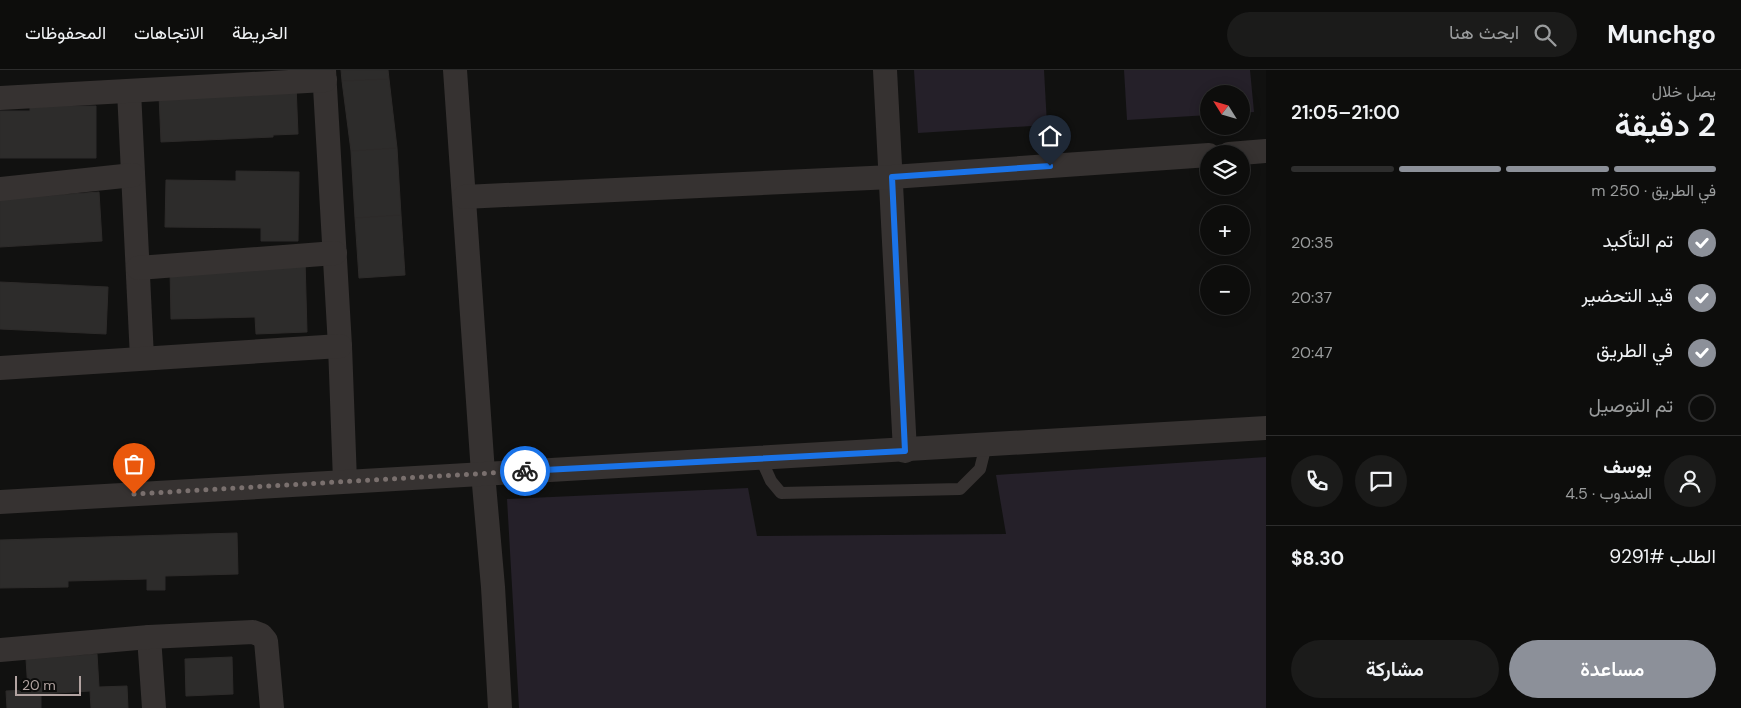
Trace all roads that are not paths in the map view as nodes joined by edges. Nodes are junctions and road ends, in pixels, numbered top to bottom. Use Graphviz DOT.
graph roads {
  1 [pos="455,70"];
  2 [pos="885,70"];
  3 [pos="324,75"];
  4 [pos="129,91"];
  5 [pos="0,98"];
  6 [pos="1266,151"];
  7 [pos="1250,152"];
  8 [pos="1200,156"];
  9 [pos="133,176"];
  10 [pos="892,177"];
  11 [pos="0,189"];
  12 [pos="464,197"];
  13 [pos="335,253"];
  14 [pos="138,268"];
  15 [pos="340,346"];
  16 [pos="142,358"];
  17 [pos="0,368"];
  18 [pos="1266,428"];
  19 [pos="986,445"];
  20 [pos="905,451"];
  21 [pos="761,459"];
  22 [pos="483,473"];
  23 [pos="345,482"];
  24 [pos="0,502"];
  25 [pos="149,637"];
  26 [pos="0,650"];
  27 [pos="154,708"];
  28 [pos="272,708"];
  29 [pos="500,708"];
  1 -- 12 [label="street"];
  2 -- 10 [label="street"];
  3 -- 4 [label="street"];
  3 -- 13 [label="street"];
  4 -- 5 [label="street"];
  4 -- 9 [label="street"];
  6 -- 7 [label="street"];
  8 -- 10 [label="street"];
  9 -- 11 [label="street"];
  9 -- 14 [label="street"];
  10 -- 12 [label="street"];
  10 -- 20 [label="street"];
  12 -- 22 [label="street"];
  13 -- 14 [label="street"];
  13 -- 15 [label="street"];
  14 -- 16 [label="street"];
  15 -- 16 [label="street"];
  15 -- 23 [label="street"];
  16 -- 17 [label="street"];
  18 -- 19 [label="street"];
  19 -- 20 [label="street"];
  19 -- 21 [label="lane"];
  20 -- 21 [label="street"];
  21 -- 22 [label="street"];
  22 -- 23 [label="street"];
  22 -- 29 [label="street"];
  23 -- 24 [label="street"];
  25 -- 26 [label="street"];
  25 -- 27 [label="street"];
  25 -- 28 [label="street"];
}
